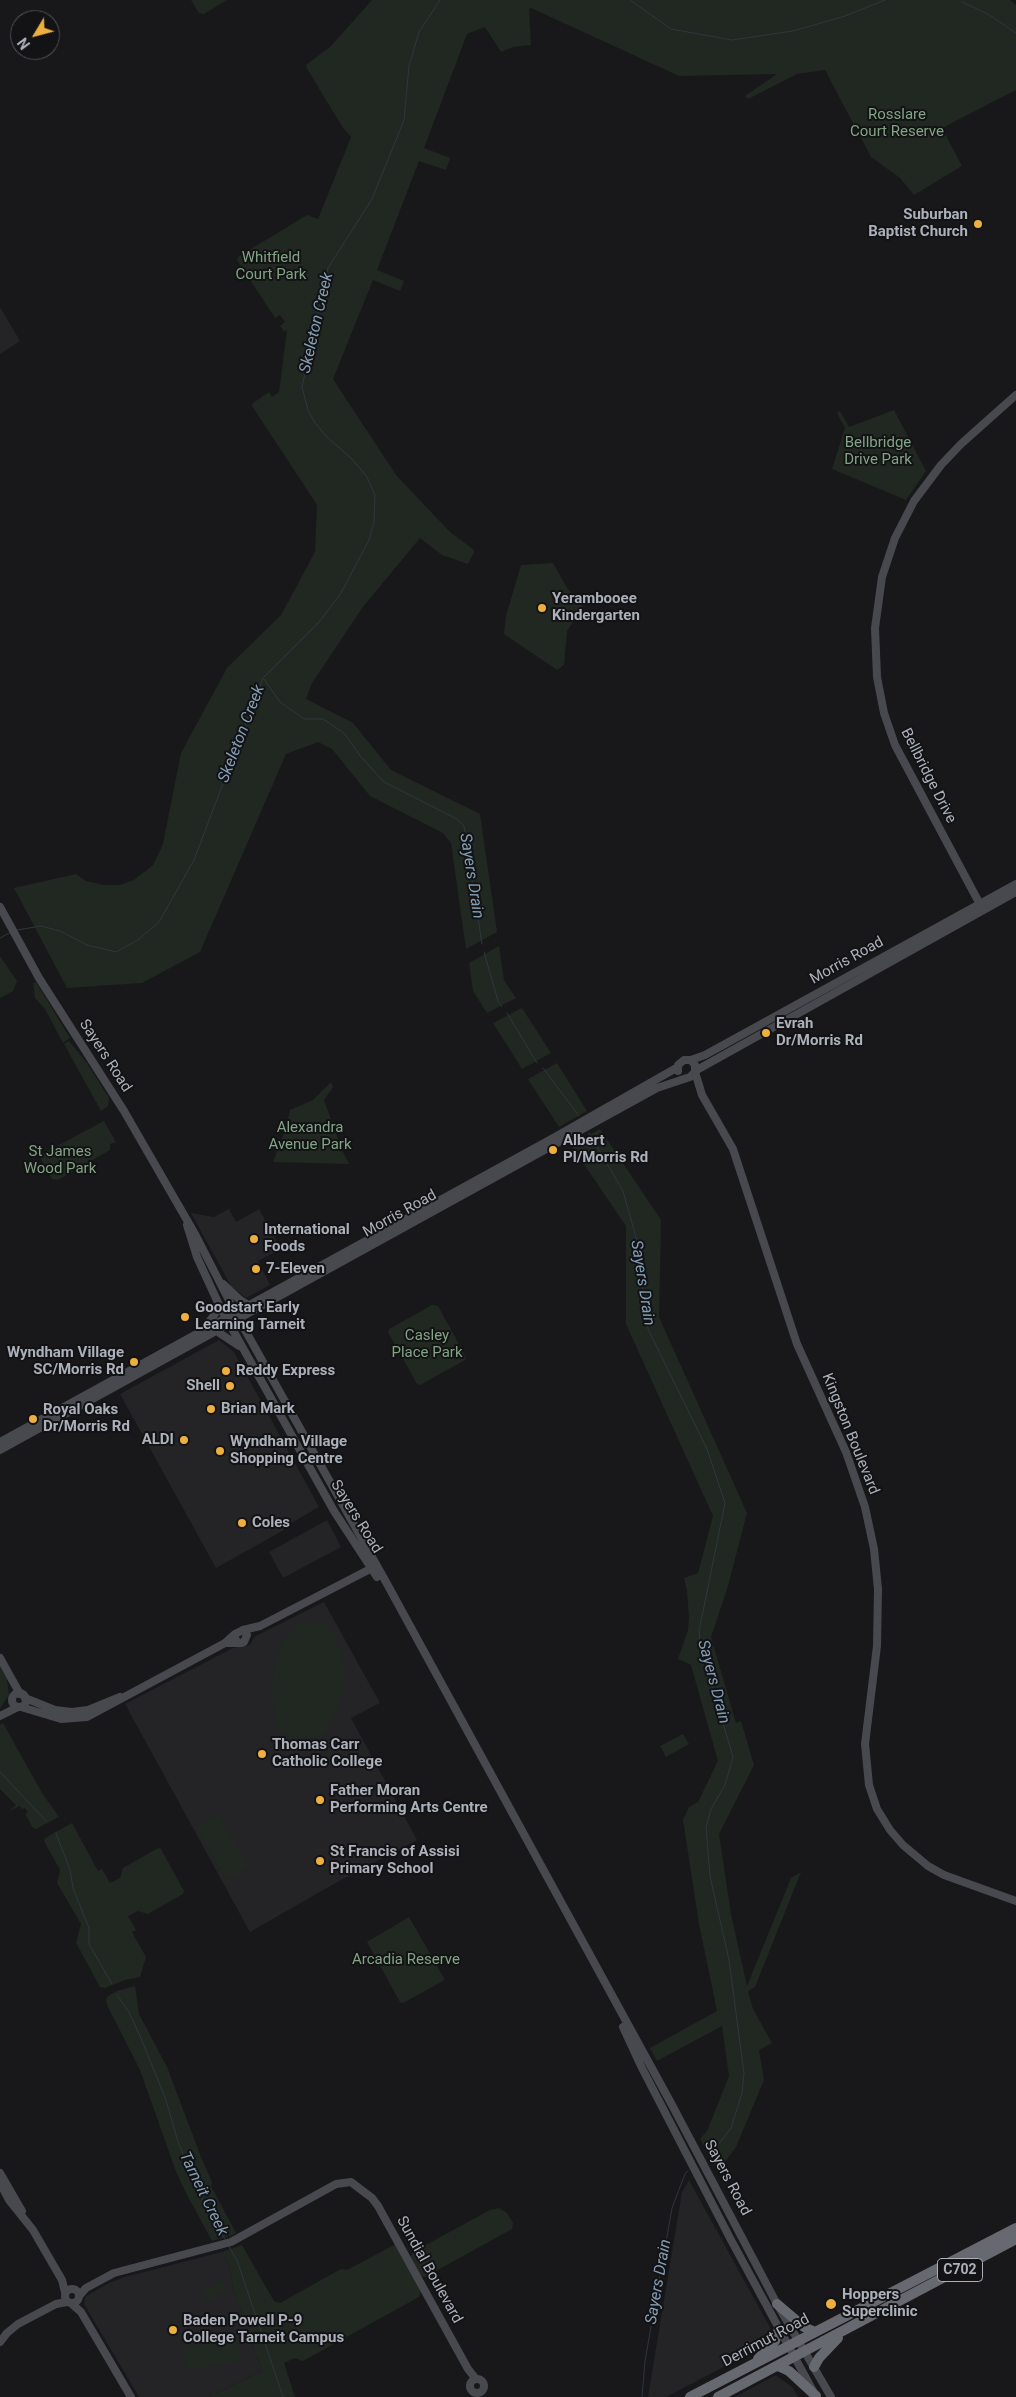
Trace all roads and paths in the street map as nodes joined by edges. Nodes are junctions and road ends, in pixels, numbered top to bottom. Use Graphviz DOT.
graph roads {
  1 [pos="1016,395"];
  2 [pos="1016,884"];
  3 [pos="1016,892"];
  4 [pos="1006,893"];
  5 [pos="981,907"];
  6 [pos="2,911"];
  7 [pos="794,1010"];
  8 [pos="691,1060"];
  9 [pos="678,1067"];
  10 [pos="695,1072"];
  11 [pos="685,1077"];
  12 [pos="702,1095"];
  13 [pos="517,1162"];
  14 [pos="188,1223"];
  15 [pos="404,1225"];
  16 [pos="217,1278"];
  17 [pos="248,1305"];
  18 [pos="220,1307"];
  19 [pos="237,1316"];
  20 [pos="226,1317"];
  21 [pos="230,1325"];
  22 [pos="203,1329"];
  23 [pos="218,1332"];
  24 [pos="245,1352"];
  25 [pos="151,1364"];
  26 [pos="35,1427"];
  27 [pos="0,1442"];
  28 [pos="0,1450"];
  29 [pos="374,1567"];
  30 [pos="260,1626"];
  31 [pos="239,1632"];
  32 [pos="247,1638"];
  33 [pos="239,1642"];
  34 [pos="225,1643"];
  35 [pos="0,1658"];
  36 [pos="125,1696"];
  37 [pos="18,1697"];
  38 [pos="19,1707"];
  39 [pos="2,1715"];
  40 [pos="1016,1902"];
  41 [pos="598,1972"];
  42 [pos="0,2173"];
  43 [pos="0,2183"];
  44 [pos="7,2190"];
  45 [pos="1016,2228"];
  46 [pos="740,2234"];
  47 [pos="732,2240"];
  48 [pos="1016,2240"];
  49 [pos="992,2247"];
  50 [pos="72,2296"];
  51 [pos="777,2304"];
  52 [pos="779,2329"];
  53 [pos="846,2331"];
  54 [pos="815,2332"];
  55 [pos="799,2341"];
  56 [pos="0,2342"];
  57 [pos="788,2346"];
  58 [pos="805,2352"];
  59 [pos="795,2358"];
  60 [pos="752,2366"];
  61 [pos="778,2366"];
  62 [pos="814,2367"];
  63 [pos="474,2381"];
  64 [pos="479,2393"];
  65 [pos="816,2396"];
  66 [pos="131,2397"];
  67 [pos="486,2397"];
  68 [pos="690,2397"];
  69 [pos="718,2397"];
  70 [pos="831,2397"];
  1 -- 5 [label="street, Bellbridge Drive"];
  2 -- 4 [label="street, Morris Road"];
  3 -- 4 [label="street, Morris Road"];
  4 -- 5 [label="street, Morris Road"];
  5 -- 7 [label="street, Morris Road"];
  6 -- 14 [label="street, Sayers Road"];
  7 -- 8 [label="street, Morris Road"];
  7 -- 10 [label="street, Morris Road"];
  8 -- 9 [label="street"];
  8 -- 10 [label="street"];
  9 -- 11 [label="street"];
  9 -- 13 [label="street, Morris Road"];
  10 -- 11 [label="street"];
  10 -- 12 [label="street, Kingston Boulevard"];
  11 -- 12 [label="street, Kingston Boulevard"];
  11 -- 13 [label="street, Morris Road"];
  12 -- 40 [label="street, Kingston Boulevard"];
  13 -- 15 [label="street, Morris Road"];
  14 -- 16 [label="street, Sayers Road"];
  14 -- 18 [label="street, Sayers Road"];
  15 -- 17 [label="street, Morris Road"];
  15 -- 19 [label="street, Morris Road"];
  16 -- 17 [label="street"];
  16 -- 19 [label="street, Sayers Road"];
  17 -- 19 [label="street, Morris Road"];
  18 -- 20 [label="street, Sayers Road"];
  18 -- 22 [label="street"];
  19 -- 20 [label="street, Morris Road"];
  19 -- 21 [label="street, Morris Road"];
  19 -- 29 [label="street, Sayers Road"];
  20 -- 21 [label="street, Sayers Road"];
  20 -- 22 [label="street, Morris Road"];
  21 -- 23 [label="street, Morris Road"];
  21 -- 24 [label="street, Sayers Road"];
  22 -- 25 [label="street, Morris Road"];
  23 -- 24 [label="street"];
  23 -- 25 [label="street, Morris Road"];
  24 -- 29 [label="street, Sayers Road"];
  25 -- 26 [label="street, Morris Road"];
  26 -- 27 [label="street, Morris Road"];
  26 -- 28 [label="street, Morris Road"];
  29 -- 30 [label="street"];
  29 -- 41 [label="street, Sayers Road"];
  30 -- 31 [label="street"];
  30 -- 32 [label="street"];
  31 -- 32 [label="street"];
  31 -- 33 [label="street"];
  31 -- 34 [label="street"];
  32 -- 33 [label="street"];
  33 -- 34 [label="street"];
  34 -- 36 [label="street"];
  35 -- 37 [label="street"];
  36 -- 37 [label="street"];
  36 -- 38 [label="street"];
  37 -- 38 [label="street"];
  37 -- 38 [label="street"];
  37 -- 39 [label="street"];
  38 -- 39 [label="street"];
  41 -- 46 [label="street, Sayers Road"];
  41 -- 47 [label="street, Sayers Road"];
  42 -- 44 [label="street"];
  43 -- 44 [label="street"];
  44 -- 50 [label="street"];
  45 -- 49 [label="highway, Derrimut Road / C702"];
  46 -- 47 [label="street"];
  46 -- 51 [label="street, Sayers Road"];
  47 -- 52 [label="street, Sayers Road"];
  48 -- 49 [label="highway, Derrimut Road / C702"];
  49 -- 53 [label="highway, Derrimut Road / C702"];
  49 -- 54 [label="highway, Derrimut Road / C702"];
  50 -- 56 [label="street"];
  50 -- 63 [label="street, Sundial Boulevard"];
  50 -- 66 [label="street"];
  51 -- 54 [label="highway"];
  51 -- 55 [label="street, Sayers Road"];
  52 -- 57 [label="street, Sayers Road"];
  52 -- 60 [label="highway"];
  53 -- 58 [label="highway, Derrimut Road / C702"];
  53 -- 62 [label="highway"];
  54 -- 55 [label="highway, Derrimut Road / C702"];
  55 -- 57 [label="highway, Derrimut Road / C702"];
  55 -- 58 [label="street, Sayers Road"];
  57 -- 59 [label="street, Sayers Road"];
  57 -- 60 [label="highway, Derrimut Road / C702"];
  58 -- 59 [label="highway, Derrimut Road / C702"];
  58 -- 62 [label="street, Sayers Road"];
  59 -- 61 [label="highway, Derrimut Road / C702"];
  59 -- 65 [label="street, Sayers Road"];
  60 -- 68 [label="highway, Derrimut Road / C702"];
  61 -- 65 [label="highway"];
  61 -- 69 [label="highway, Derrimut Road / C702"];
  62 -- 70 [label="street, Sayers Road"];
  63 -- 64 [label="street"];
  63 -- 64 [label="street, Sundial Boulevard"];
  64 -- 67 [label="street"];
}
